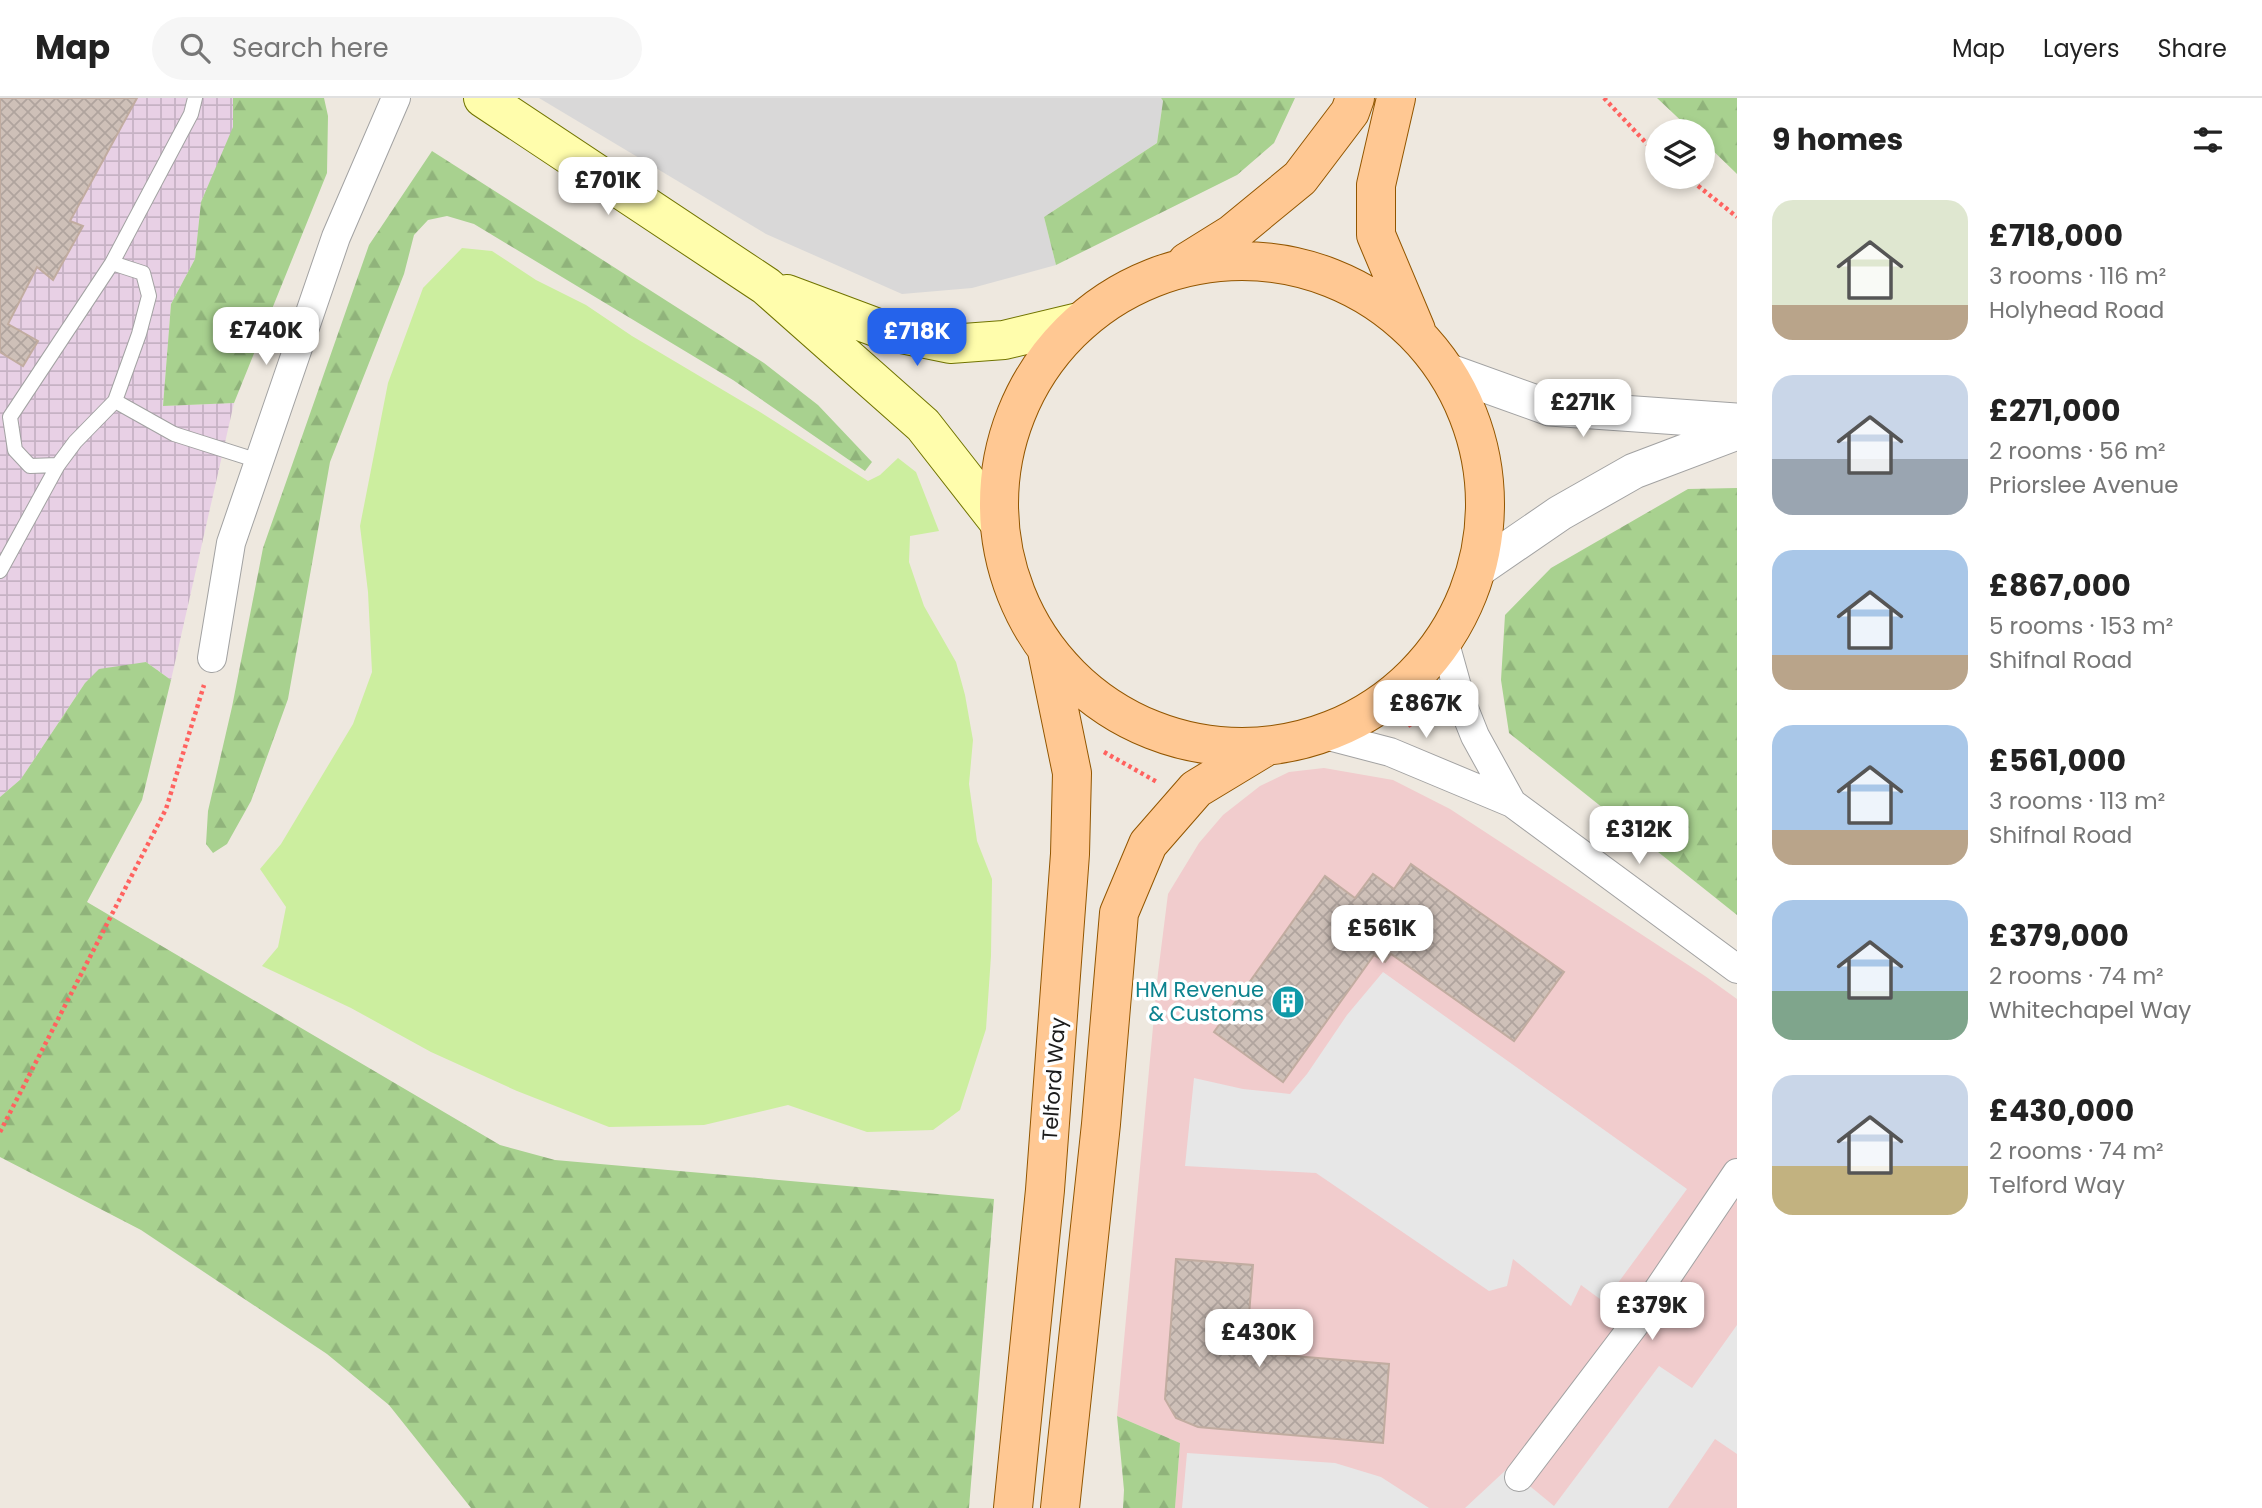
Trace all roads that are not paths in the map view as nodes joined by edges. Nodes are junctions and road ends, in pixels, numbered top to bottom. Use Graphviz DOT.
graph roads {
  1 [pos="195,98"];
  2 [pos="396,98"];
  3 [pos="483,98"];
  4 [pos="1355,98"];
  5 [pos="1396,98"];
  6 [pos="112,263"];
  7 [pos="1173,270"];
  8 [pos="766,286"];
  9 [pos="1079,322"];
  10 [pos="1418,335"];
  11 [pos="1447,371"];
  12 [pos="115,401"];
  13 [pos="10,417"];
  14 [pos="1737,421"];
  15 [pos="1737,432"];
  16 [pos="0,434"];
  17 [pos="259,461"];
  18 [pos="58,465"];
  19 [pos="998,521"];
  20 [pos="1477,570"];
  21 [pos="0,571"];
  22 [pos="1444,640"];
  23 [pos="1047,650"];
  24 [pos="212,658"];
  25 [pos="1321,734"];
  26 [pos="1267,746"];
  27 [pos="1512,803"];
  28 [pos="1737,968"];
  29 [pos="1737,1173"];
  30 [pos="1519,1477"];
  31 [pos="1013,1508"];
  32 [pos="1060,1508"];
  1 -- 6 [label="lane"];
  2 -- 17 [label="street"];
  3 -- 8 [label="main road"];
  4 -- 7 [label="main road"];
  5 -- 10 [label="main road"];
  6 -- 12 [label="lane"];
  6 -- 13 [label="lane"];
  7 -- 9 [label="main road"];
  7 -- 10 [label="main road"];
  8 -- 9 [label="main road"];
  8 -- 19 [label="main road"];
  9 -- 19 [label="main road"];
  10 -- 11 [label="main road"];
  11 -- 14 [label="street"];
  11 -- 20 [label="main road"];
  12 -- 17 [label="lane"];
  12 -- 18 [label="lane"];
  13 -- 16 [label="lane"];
  13 -- 18 [label="lane"];
  15 -- 20 [label="street"];
  17 -- 24 [label="street"];
  18 -- 21 [label="lane"];
  19 -- 23 [label="main road"];
  20 -- 22 [label="main road"];
  22 -- 25 [label="main road"];
  22 -- 27 [label="street"];
  23 -- 26 [label="main road"];
  23 -- 31 [label="main road, Telford Way"];
  25 -- 26 [label="main road"];
  25 -- 27 [label="street"];
  26 -- 32 [label="main road"];
  27 -- 28 [label="street"];
  29 -- 30 [label="street"];
}
